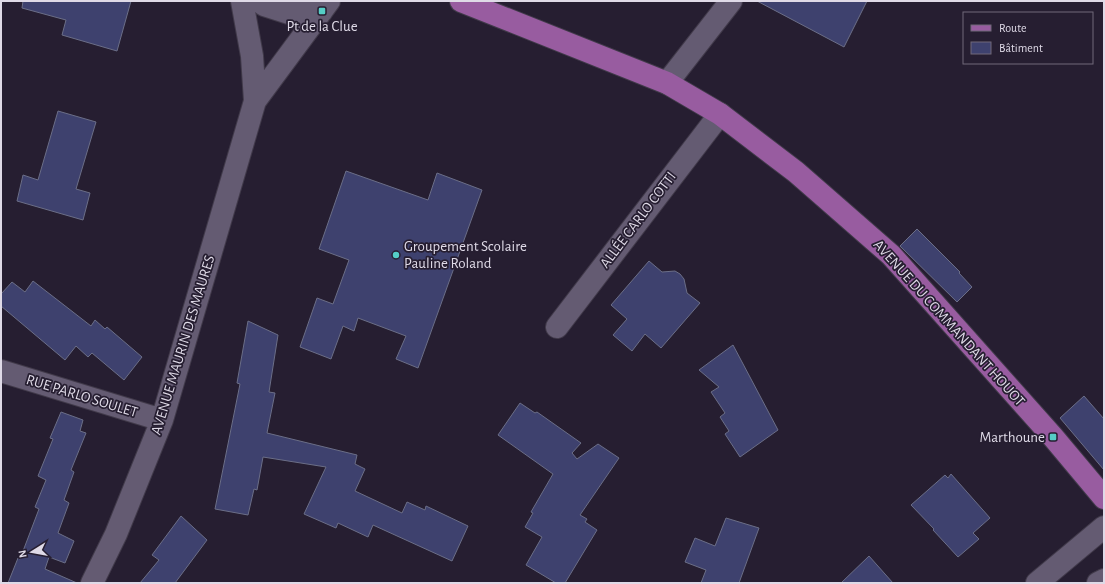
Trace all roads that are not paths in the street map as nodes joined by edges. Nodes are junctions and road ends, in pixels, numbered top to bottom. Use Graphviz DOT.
graph roads {
  1 [pos="242,1"];
  2 [pos="259,1"];
  3 [pos="461,1"];
  4 [pos="731,1"];
  5 [pos="326,6"];
  6 [pos="667,83"];
  7 [pos="255,101"];
  8 [pos="720,114"];
  9 [pos="557,327"];
  10 [pos="1,371"];
  11 [pos="162,420"];
  12 [pos="1104,498"];
  13 [pos="1104,527"];
  14 [pos="1104,580"];
  15 [pos="92,583"];
  16 [pos="1038,583"];
  17 [pos="1098,583"];
  1 -- 7 [label="street, AVENUE MAURIN DES MAURES"];
  2 -- 5 [label="street, AVENUE MAURIN DES MAURES"];
  3 -- 6 [label="main road, AVENUE DU COMMANDANT HOUOT"];
  4 -- 6 [label="street"];
  5 -- 7 [label="street, AVENUE MAURIN DES MAURES"];
  6 -- 8 [label="main road, AVENUE DU COMMANDANT HOUOT"];
  7 -- 11 [label="street, AVENUE MAURIN DES MAURES"];
  8 -- 9 [label="street, ALLÉE CARLO COTTI"];
  8 -- 12 [label="main road, AVENUE DU COMMANDANT HOUOT"];
  10 -- 11 [label="street, RUE PARLO SOULET"];
  11 -- 15 [label="street, AVENUE MAURIN DES MAURES"];
  13 -- 16 [label="street"];
  14 -- 17 [label="street"];
}
